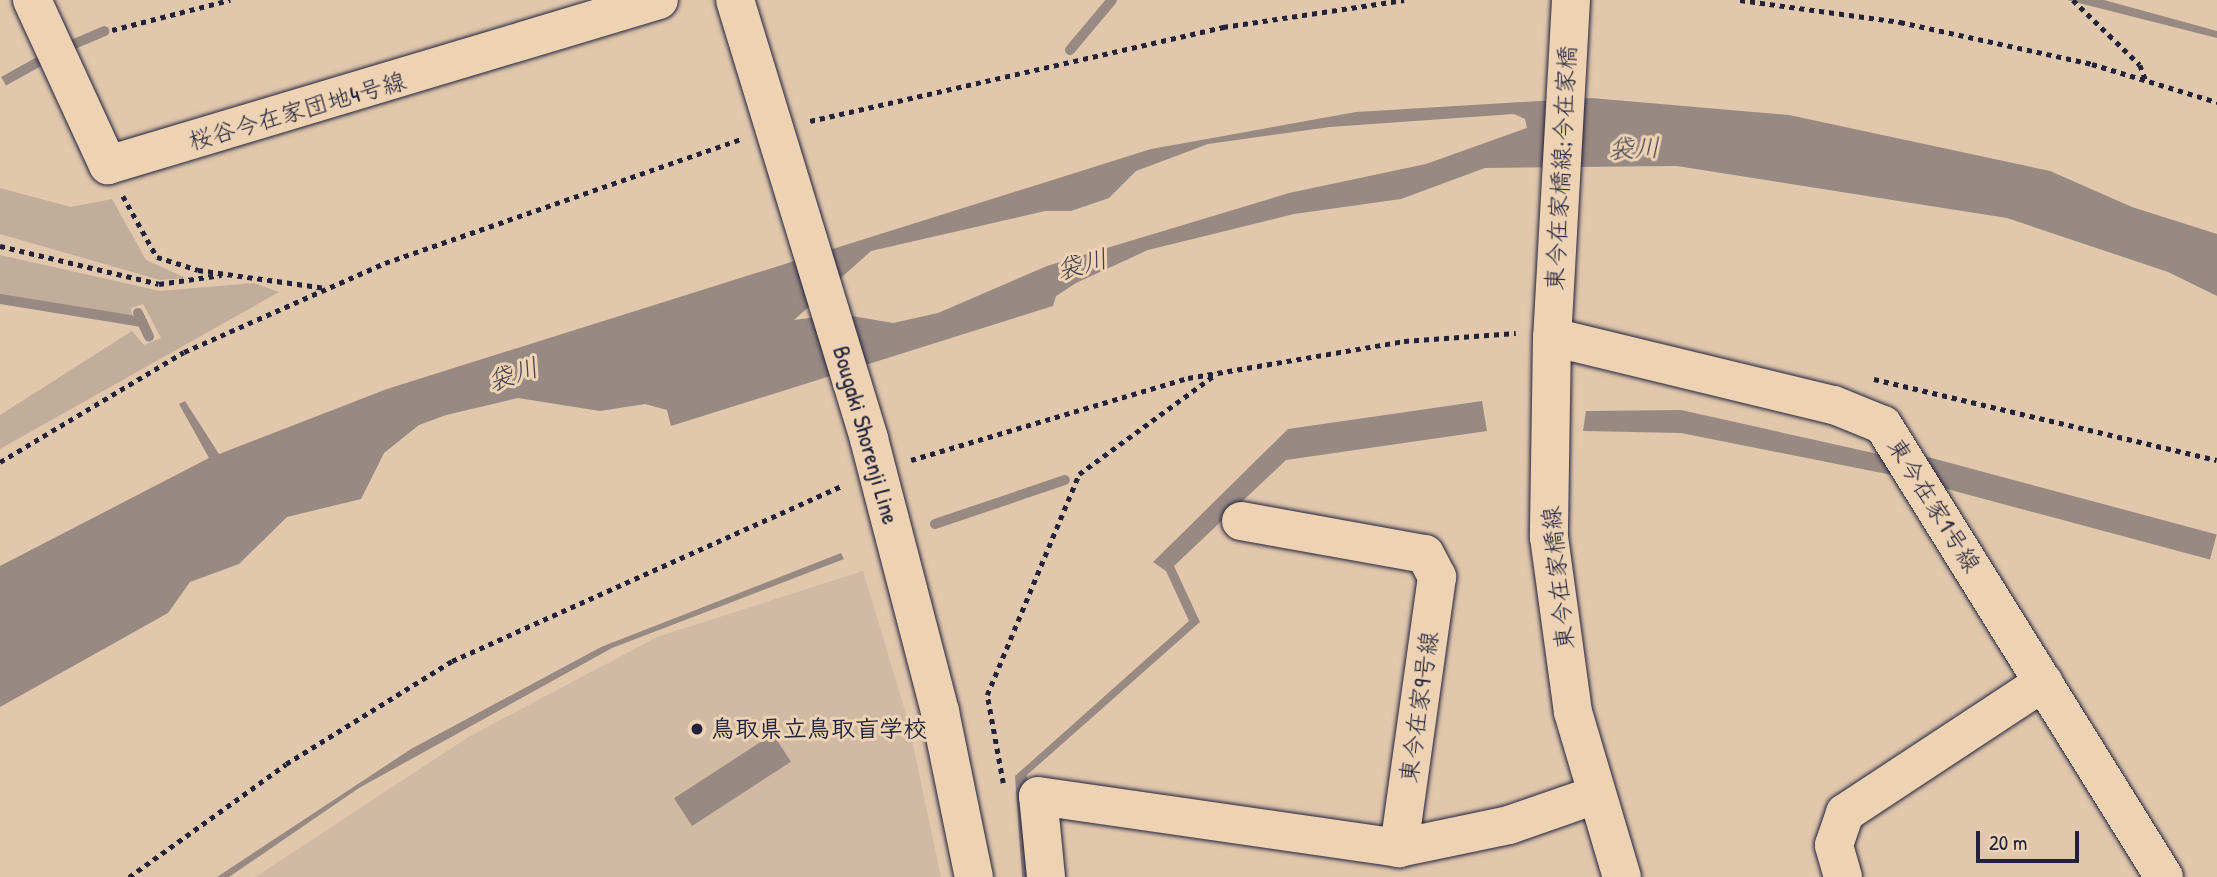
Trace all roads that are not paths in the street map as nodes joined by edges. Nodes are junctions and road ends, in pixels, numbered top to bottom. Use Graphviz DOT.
graph roads {
  1 [pos="32,0"];
  2 [pos="659,0"];
  3 [pos="735,0"];
  4 [pos="1570,10"];
  5 [pos="1553,327"];
  6 [pos="1241,521"];
  7 [pos="2044,682"];
  8 [pos="1595,795"];
  9 [pos="1399,848"];
  10 [pos="974,877"];
  11 [pos="1046,877"];
  12 [pos="1622,877"];
  13 [pos="1843,877"];
  14 [pos="2164,877"];
  1 -- 2 [label="street, 桜谷今在家団地4号線"];
  3 -- 10 [label="street, Bougaki Shorenji Line"];
  4 -- 5 [label="street, 東今在家橋線;今在家橋"];
  5 -- 7 [label="street, 東今在家1号線"];
  5 -- 8 [label="street, 東今在家橋線"];
  6 -- 9 [label="street, 東今在家9号線"];
  7 -- 13 [label="street"];
  7 -- 14 [label="street, 東今在家1号線"];
  8 -- 9 [label="street"];
  8 -- 12 [label="street, 東今在家橋線"];
  9 -- 11 [label="street"];
}
